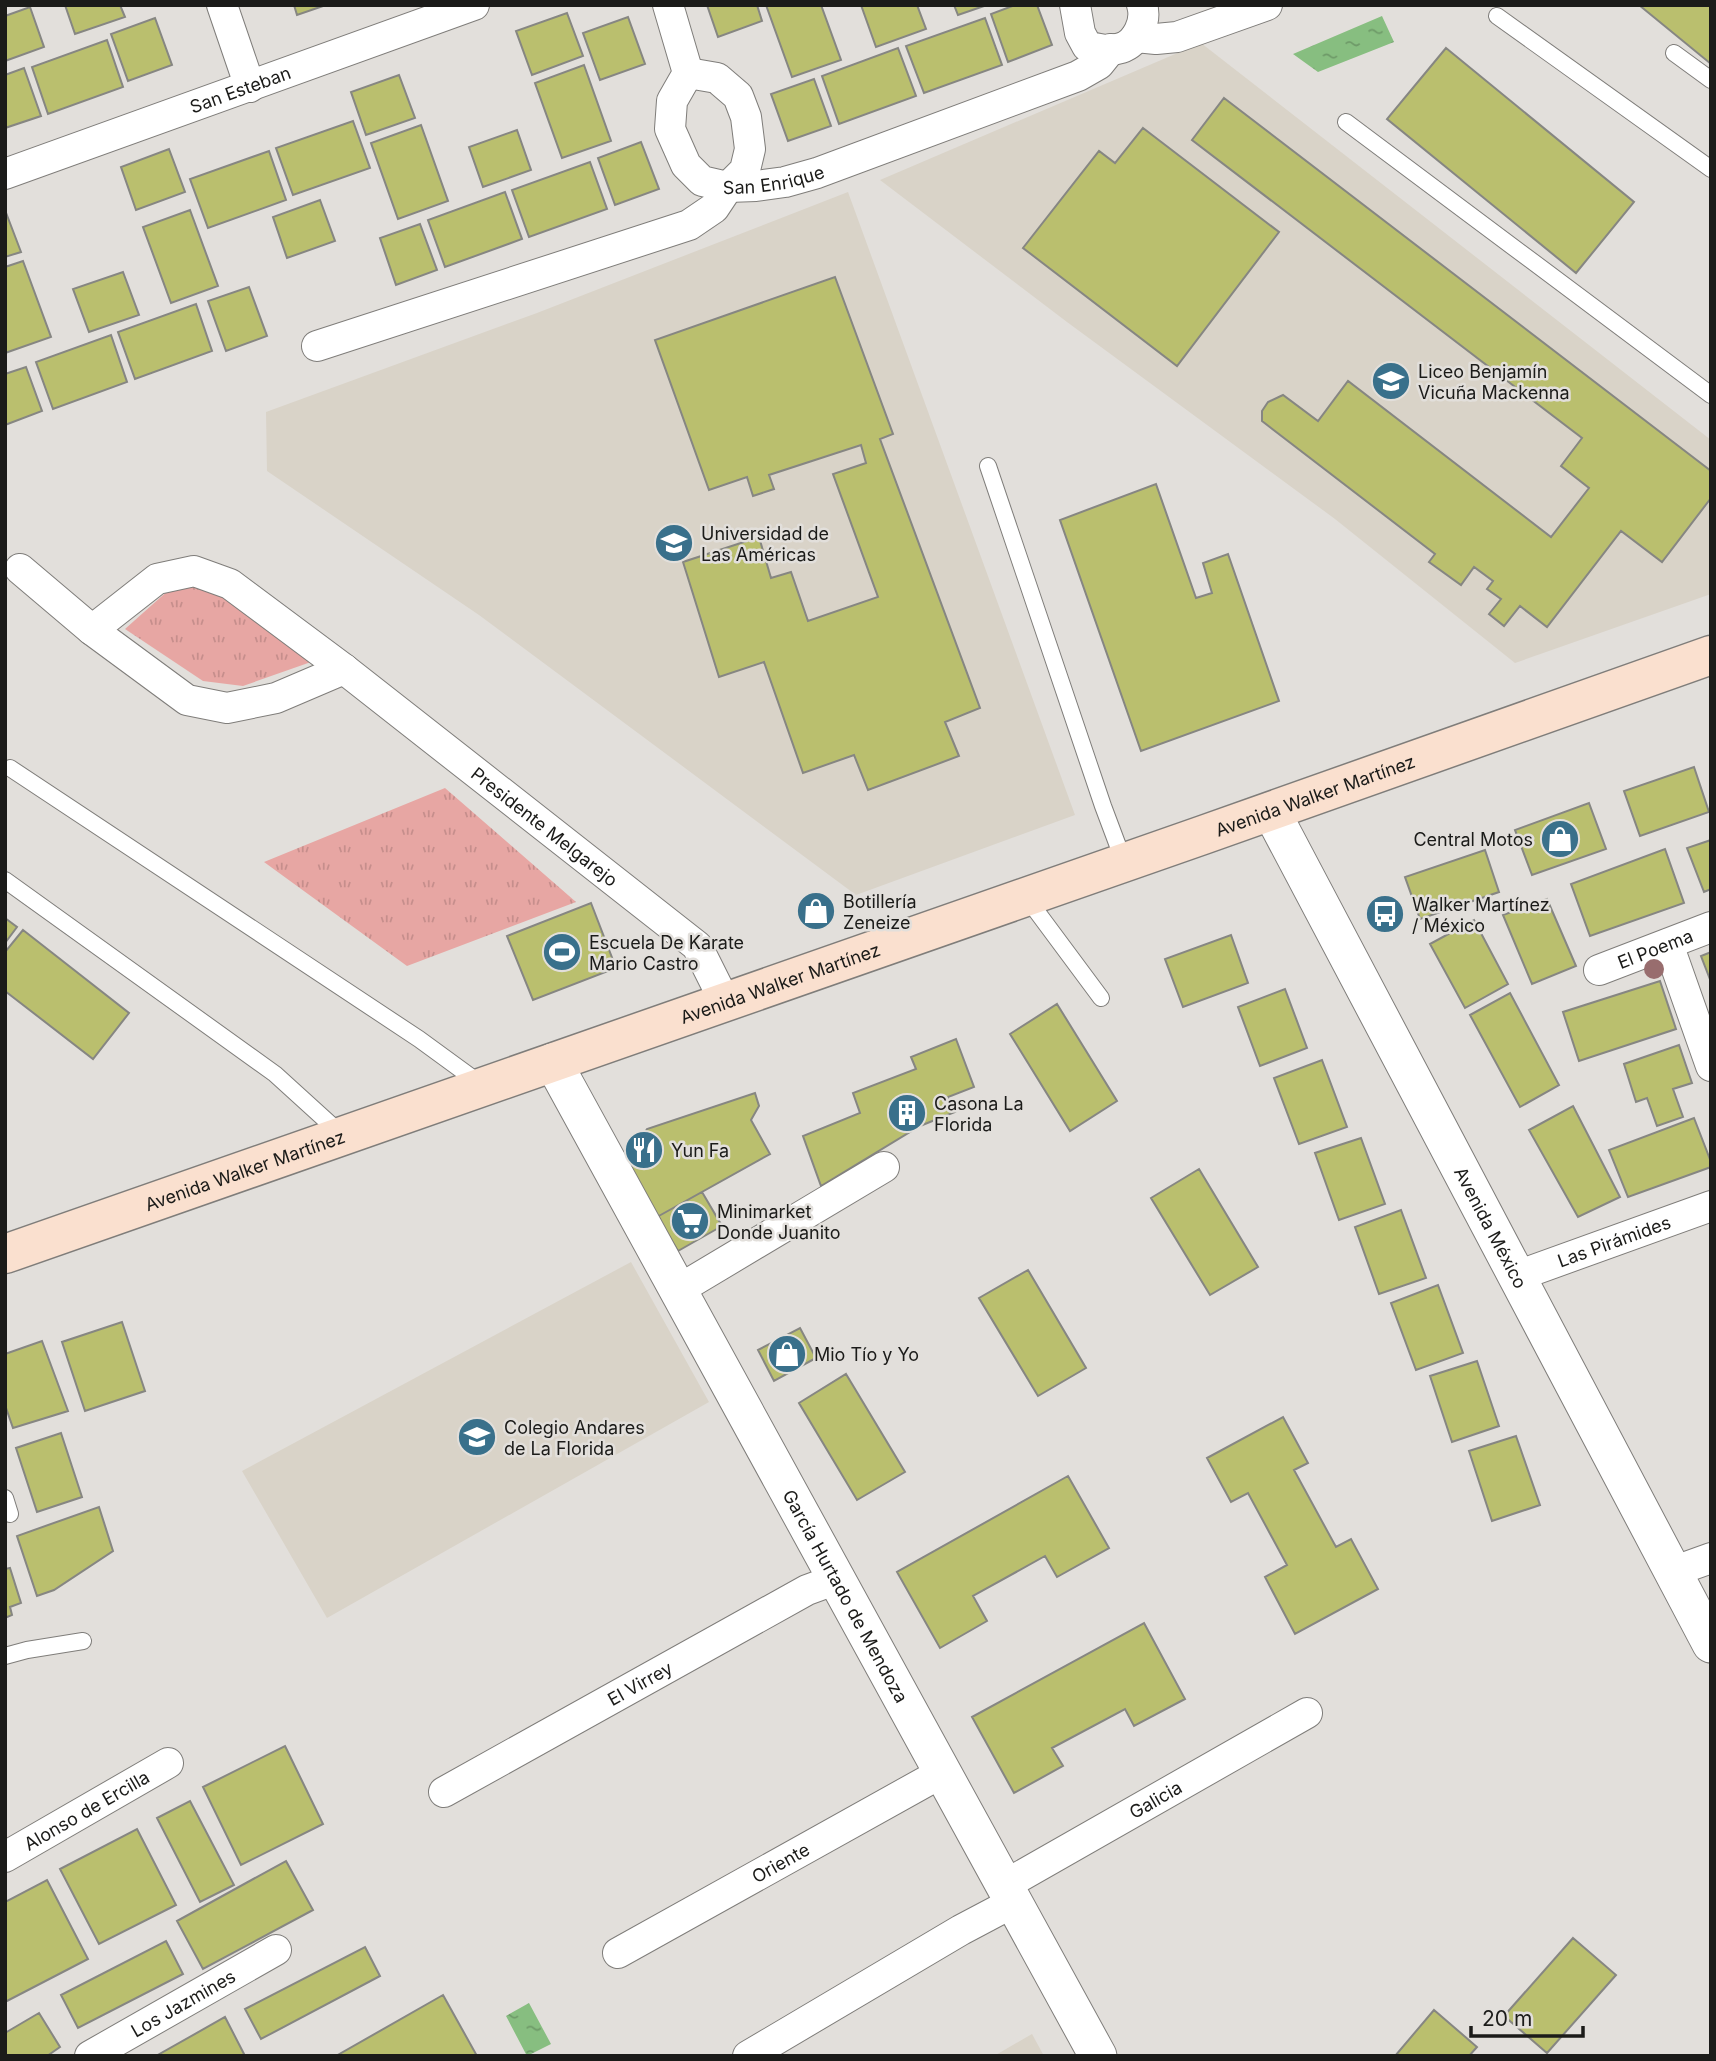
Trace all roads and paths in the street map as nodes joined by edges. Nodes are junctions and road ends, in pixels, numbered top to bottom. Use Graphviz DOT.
graph roads {
  1 [pos="222,5"];
  2 [pos="474,5"];
  3 [pos="668,5"];
  4 [pos="1075,5"];
  5 [pos="1142,5"];
  6 [pos="1267,5"];
  7 [pos="1497,16"];
  8 [pos="1124,43"];
  9 [pos="1674,53"];
  10 [pos="688,73"];
  11 [pos="1711,80"];
  12 [pos="250,87"];
  13 [pos="1346,122"];
  14 [pos="1711,169"];
  15 [pos="5,174"];
  16 [pos="728,187"];
  17 [pos="317,346"];
  18 [pos="1711,395"];
  19 [pos="988,466"];
  20 [pos="20,569"];
  21 [pos="92,630"];
  22 [pos="1711,655"];
  23 [pos="344,669"];
  24 [pos="10,768"];
  25 [pos="1271,811"];
  26 [pos="1124,862"];
  27 [pos="5,880"];
  28 [pos="1026,897"];
  29 [pos="1711,927"];
  30 [pos="1668,944"];
  31 [pos="1599,970"];
  32 [pos="1101,998"];
  33 [pos="724,1002"];
  34 [pos="553,1062"];
  35 [pos="1711,1066"];
  36 [pos="484,1086"];
  37 [pos="342,1136"];
  38 [pos="884,1167"];
  39 [pos="1711,1206"];
  40 [pos="5,1254"];
  41 [pos="1517,1276"];
  42 [pos="678,1290"];
  43 [pos="1711,1558"];
  44 [pos="1672,1572"];
  45 [pos="837,1579"];
  46 [pos="83,1641"];
  47 [pos="1711,1644"];
  48 [pos="5,1656"];
  49 [pos="1307,1713"];
  50 [pos="168,1763"];
  51 [pos="943,1772"];
  52 [pos="444,1792"];
  53 [pos="5,1857"];
  54 [pos="1010,1893"];
  55 [pos="276,1950"];
  56 [pos="618,1953"];
  57 [pos="90,2056"];
  58 [pos="748,2056"];
  59 [pos="1098,2056"];
  1 -- 12 [label="street"];
  2 -- 12 [label="street, San Esteban"];
  3 -- 10 [label="street"];
  4 -- 8 [label="street"];
  5 -- 8 [label="street"];
  6 -- 8 [label="street"];
  7 -- 14 [label="lane"];
  8 -- 16 [label="street, San Enrique"];
  9 -- 11 [label="lane"];
  10 -- 16 [label="street"];
  10 -- 16 [label="street"];
  12 -- 15 [label="street, San Esteban"];
  13 -- 18 [label="lane"];
  16 -- 17 [label="street, San Enrique"];
  19 -- 26 [label="lane"];
  20 -- 21 [label="street"];
  21 -- 23 [label="street"];
  21 -- 23 [label="street, Presidente Melgarejo"];
  22 -- 25 [label="main road, Avenida Walker Martínez"];
  23 -- 33 [label="street, Presidente Melgarejo"];
  24 -- 36 [label="lane"];
  25 -- 26 [label="main road, Avenida Walker Martínez"];
  25 -- 41 [label="street, Avenida México"];
  26 -- 28 [label="main road, Avenida Walker Martínez"];
  27 -- 37 [label="lane"];
  28 -- 32 [label="lane"];
  28 -- 33 [label="main road, Avenida Walker Martínez"];
  29 -- 30 [label="street, El Poema"];
  30 -- 31 [label="street, El Poema"];
  30 -- 35 [label="street"];
  33 -- 34 [label="main road, Avenida Walker Martínez"];
  34 -- 36 [label="main road, Avenida Walker Martínez"];
  34 -- 42 [label="street, García Hurtado de Mendoza"];
  36 -- 37 [label="main road, Avenida Walker Martínez"];
  37 -- 40 [label="main road, Avenida Walker Martínez"];
  38 -- 42 [label="street"];
  39 -- 41 [label="street, Las Pirámides"];
  41 -- 44 [label="street, Avenida México"];
  42 -- 45 [label="street, García Hurtado de Mendoza"];
  43 -- 44 [label="street"];
  44 -- 47 [label="street, Avenida México"];
  45 -- 51 [label="street, García Hurtado de Mendoza"];
  45 -- 52 [label="street, El Virrey"];
  46 -- 48 [label="lane"];
  49 -- 54 [label="street, Galicia"];
  50 -- 53 [label="street, Alonso de Ercilla"];
  51 -- 54 [label="street, García Hurtado de Mendoza"];
  51 -- 56 [label="street, Oriente"];
  54 -- 58 [label="street"];
  54 -- 59 [label="street, García Hurtado de Mendoza"];
  55 -- 57 [label="street, Los Jazmines"];
}
